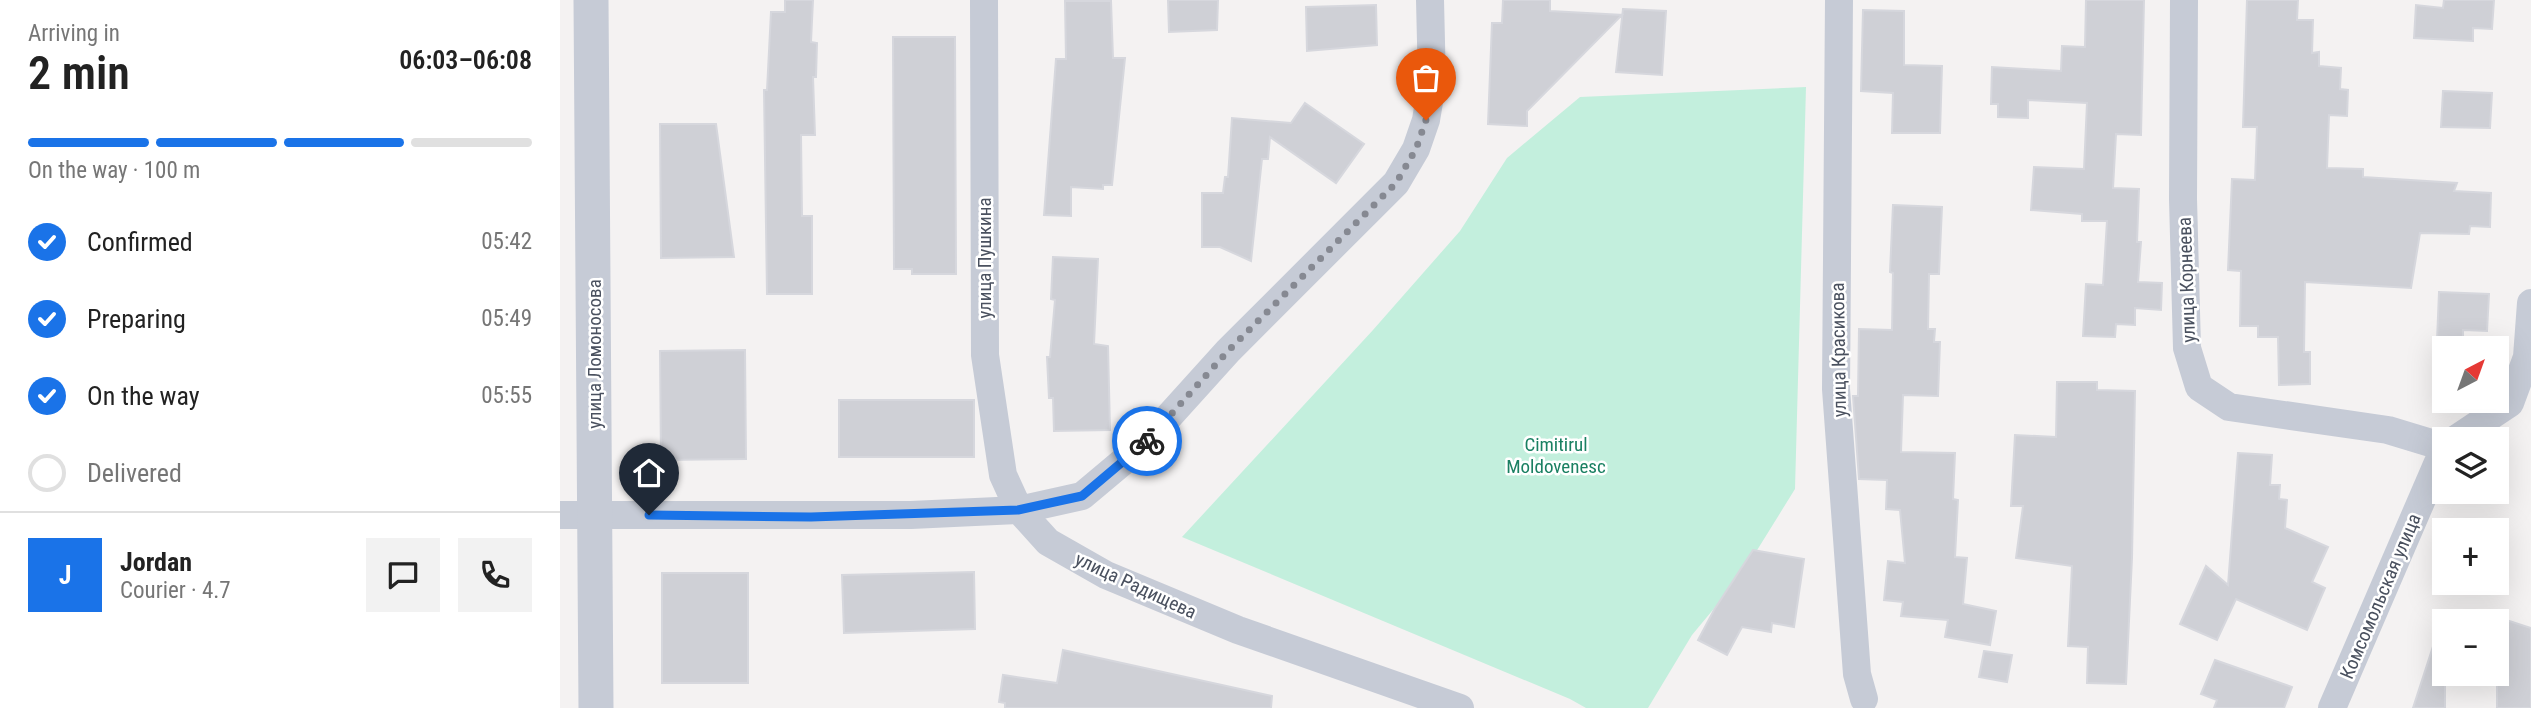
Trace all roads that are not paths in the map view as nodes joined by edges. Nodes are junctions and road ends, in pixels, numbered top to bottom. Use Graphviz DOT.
graph roads {
  1 [pos="591,0"];
  2 [pos="984,0"];
  3 [pos="1430,0"];
  4 [pos="1839,0"];
  5 [pos="2184,0"];
  6 [pos="2531,303"];
  7 [pos="2520,405"];
  8 [pos="2479,427"];
  9 [pos="2432,443"];
  10 [pos="2432,475"];
  11 [pos="1018,510"];
  12 [pos="595,514"];
  13 [pos="560,515"];
  14 [pos="1864,699"];
  15 [pos="596,708"];
  16 [pos="1460,708"];
  17 [pos="2332,708"];
  1 -- 12 [label="street, улица Ломоносова"];
  2 -- 11 [label="street, улица Пушкина"];
  3 -- 11 [label="street"];
  4 -- 14 [label="street, улица Красикова"];
  5 -- 9 [label="street, улица Корнеева"];
  6 -- 7 [label="street"];
  7 -- 8 [label="street"];
  10 -- 17 [label="street, Комсомольская улица"];
  11 -- 12 [label="street"];
  11 -- 16 [label="street, улица Радищева"];
  12 -- 13 [label="street"];
  12 -- 15 [label="street, улица Ломоносова"];
}
